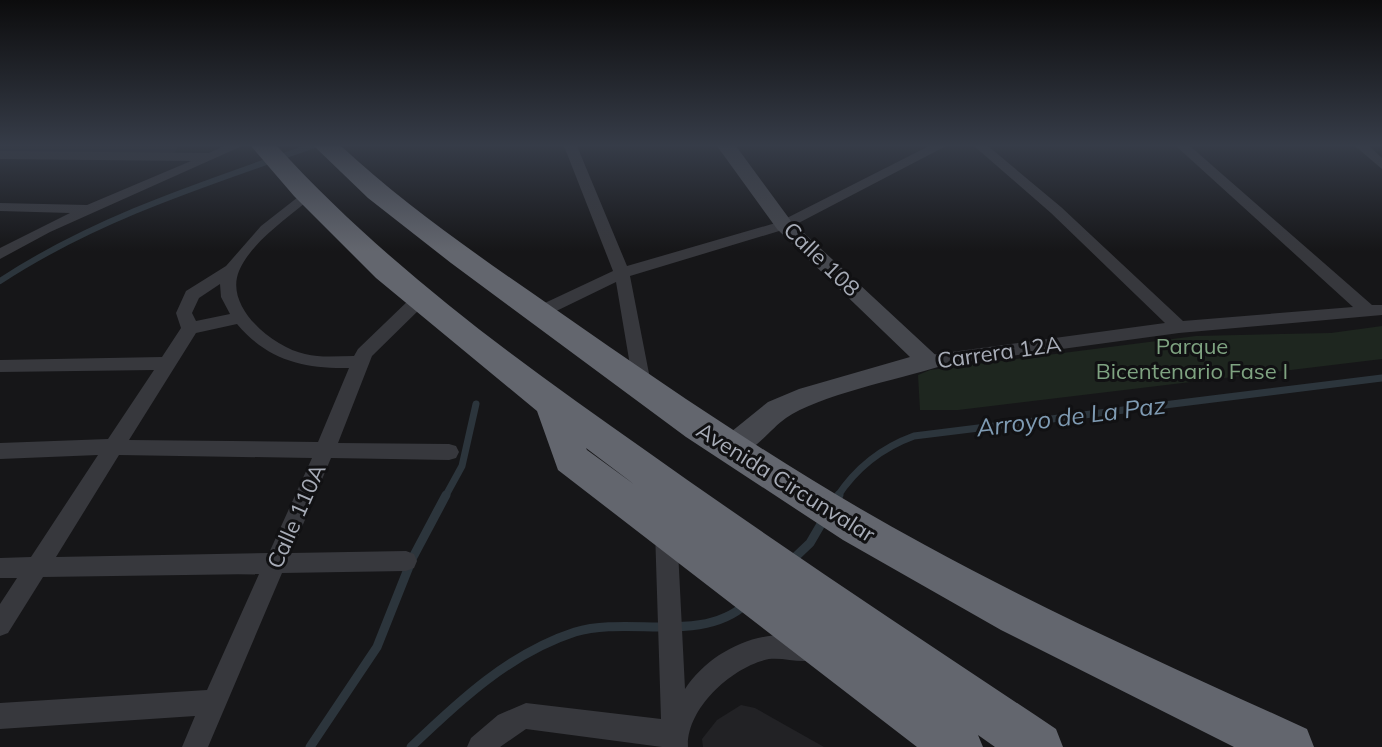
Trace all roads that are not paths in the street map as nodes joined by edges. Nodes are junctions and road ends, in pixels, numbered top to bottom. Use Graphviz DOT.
graph roads {
  1 [pos="158,181"];
  2 [pos="294,181"];
  3 [pos="367,181"];
  4 [pos="584,181"];
  5 [pos="752,181"];
  6 [pos="871,181"];
  7 [pos="1021,181"];
  8 [pos="1223,181"];
  9 [pos="301,189"];
  10 [pos="0,207"];
  11 [pos="91,210"];
  12 [pos="784,225"];
  13 [pos="0,254"];
  14 [pos="232,269"];
  15 [pos="622,273"];
  16 [pos="418,301"];
  17 [pos="1375,310"];
  18 [pos="538,313"];
  19 [pos="239,318"];
  20 [pos="1179,327"];
  21 [pos="190,328"];
  22 [pos="929,361"];
  23 [pos="360,362"];
  24 [pos="168,363"];
  25 [pos="0,366"];
  26 [pos="643,389"];
  27 [pos="553,404"];
  28 [pos="112,447"];
  29 [pos="731,448"];
  30 [pos="325,450"];
  31 [pos="0,451"];
  32 [pos="449,452"];
  33 [pos="666,529"];
  34 [pos="724,550"];
  35 [pos="406,561"];
  36 [pos="276,562"];
  37 [pos="0,568"];
  38 [pos="38,569"];
  39 [pos="798,604"];
  40 [pos="0,625"];
  41 [pos="855,670"];
  42 [pos="213,702"];
  43 [pos="0,716"];
  44 [pos="675,740"];
  45 [pos="195,747"];
  46 [pos="480,747"];
  47 [pos="958,747"];
  48 [pos="1038,747"];
  49 [pos="1289,747"];
  1 -- 11 [label="street"];
  2 -- 9 [label="highway"];
  3 -- 18 [label="highway, Avenida Circunvalar"];
  4 -- 15 [label="street"];
  5 -- 12 [label="street, Calle 108"];
  6 -- 12 [label="street"];
  7 -- 20 [label="street"];
  8 -- 17 [label="street"];
  9 -- 14 [label="street"];
  9 -- 16 [label="highway"];
  10 -- 11 [label="street"];
  11 -- 13 [label="street"];
  12 -- 15 [label="street"];
  12 -- 22 [label="street, Calle 108"];
  14 -- 19 [label="street"];
  14 -- 21 [label="street"];
  15 -- 18 [label="street"];
  15 -- 26 [label="street"];
  16 -- 23 [label="street, Calle 110A"];
  16 -- 27 [label="highway"];
  17 -- 20 [label="street, Carrera 12A"];
  18 -- 26 [label="highway, Avenida Circunvalar"];
  19 -- 21 [label="street"];
  19 -- 23 [label="street"];
  20 -- 22 [label="street, Carrera 12A"];
  21 -- 24 [label="street"];
  22 -- 29 [label="street, Carrera 12A"];
  23 -- 30 [label="street, Calle 110A"];
  24 -- 25 [label="street"];
  24 -- 28 [label="street"];
  26 -- 29 [label="highway, Avenida Circunvalar"];
  27 -- 33 [label="highway"];
  27 -- 34 [label="highway"];
  28 -- 30 [label="street"];
  28 -- 31 [label="street"];
  28 -- 38 [label="street"];
  29 -- 49 [label="highway, Avenida Circunvalar"];
  30 -- 32 [label="street"];
  30 -- 36 [label="street, Calle 110A"];
  33 -- 34 [label="highway"];
  33 -- 44 [label="street"];
  34 -- 39 [label="highway"];
  35 -- 36 [label="street"];
  36 -- 38 [label="street"];
  36 -- 42 [label="street, Calle 110A"];
  37 -- 38 [label="street"];
  38 -- 40 [label="street"];
  39 -- 41 [label="highway"];
  39 -- 48 [label="highway"];
  41 -- 44 [label="street"];
  41 -- 47 [label="highway"];
  42 -- 43 [label="street"];
  42 -- 45 [label="street, Calle 110A"];
  44 -- 46 [label="street"];
}
